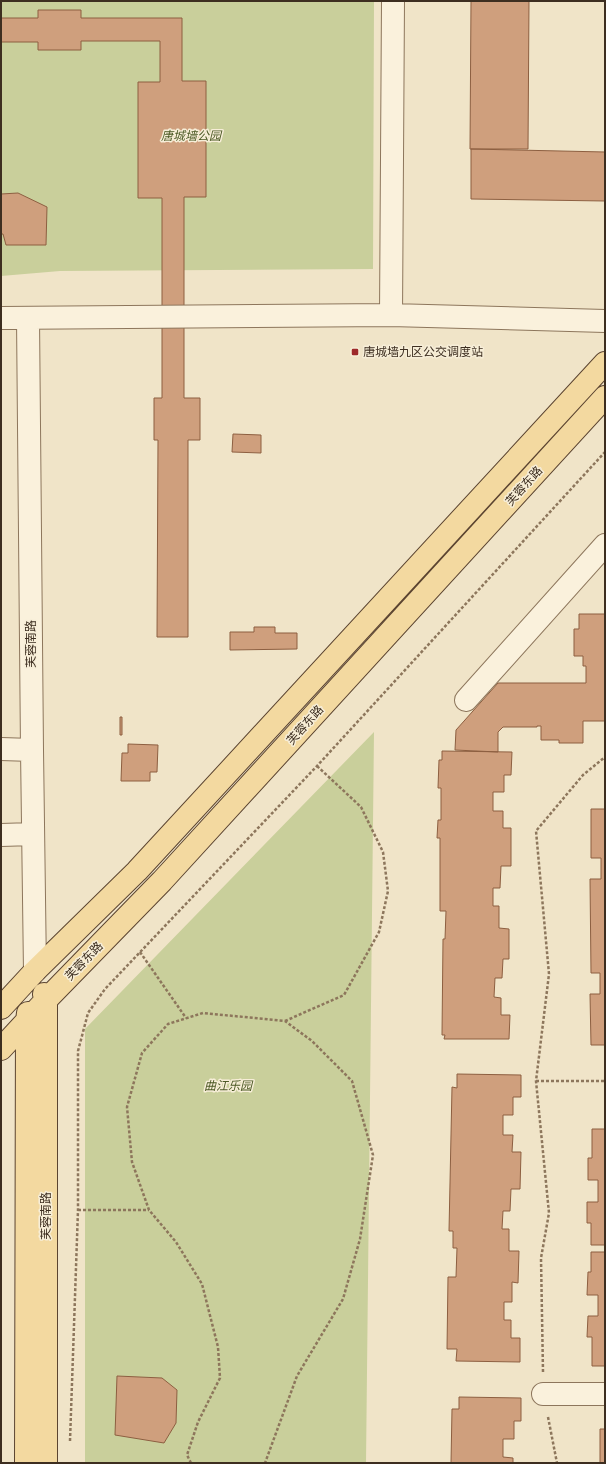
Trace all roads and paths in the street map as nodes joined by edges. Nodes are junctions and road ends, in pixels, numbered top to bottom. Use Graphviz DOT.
graph roads {
  1 [pos="393,1"];
  2 [pos="391,315"];
  3 [pos="1,318"];
  4 [pos="28,318"];
  5 [pos="605,321"];
  6 [pos="605,363"];
  7 [pos="605,397"];
  8 [pos="605,452"];
  9 [pos="605,545"];
  10 [pos="466,700"];
  11 [pos="1,749"];
  12 [pos="32,750"];
  13 [pos="605,757"];
  14 [pos="317,766"];
  15 [pos="33,834"];
  16 [pos="1,835"];
  17 [pos="140,952"];
  18 [pos="35,971"];
  19 [pos="46,1000"];
  20 [pos="1,1008"];
  21 [pos="186,1018"];
  22 [pos="27,1021"];
  23 [pos="286,1021"];
  24 [pos="1,1049"];
  25 [pos="536,1081"];
  26 [pos="605,1081"];
  27 [pos="78,1210"];
  28 [pos="149,1210"];
  29 [pos="543,1394"];
  30 [pos="605,1394"];
  31 [pos="70,1447"];
  32 [pos="26,1463"];
  33 [pos="46,1463"];
  34 [pos="191,1463"];
  35 [pos="265,1463"];
  36 [pos="557,1463"];
  1 -- 2 [label="street"];
  2 -- 4 [label="street"];
  2 -- 5 [label="street"];
  3 -- 4 [label="street"];
  4 -- 12 [label="street, 芙蓉南路"];
  6 -- 18 [label="main road, 芙蓉东路"];
  7 -- 19 [label="main road, 芙蓉东路"];
  8 -- 14 [label="path"];
  9 -- 10 [label="street"];
  11 -- 12 [label="street"];
  12 -- 15 [label="street, 芙蓉南路"];
  13 -- 25 [label="path"];
  14 -- 17 [label="path"];
  14 -- 23 [label="path"];
  15 -- 16 [label="street"];
  15 -- 18 [label="street, 芙蓉南路"];
  17 -- 21 [label="path"];
  17 -- 27 [label="path"];
  18 -- 19 [label="main road, 芙蓉南路"];
  18 -- 20 [label="main road, 芙蓉东路"];
  18 -- 22 [label="main road, 芙蓉南路"];
  19 -- 22 [label="main road, 芙蓉东路"];
  19 -- 33 [label="main road, 芙蓉南路"];
  21 -- 23 [label="path"];
  21 -- 28 [label="path"];
  22 -- 24 [label="main road, 芙蓉东路"];
  22 -- 32 [label="main road, 芙蓉南路"];
  23 -- 35 [label="path"];
  25 -- 26 [label="path"];
  25 -- 29 [label="path"];
  27 -- 28 [label="path"];
  27 -- 31 [label="path"];
  28 -- 34 [label="path"];
  29 -- 30 [label="street"];
  29 -- 36 [label="path"];
}
